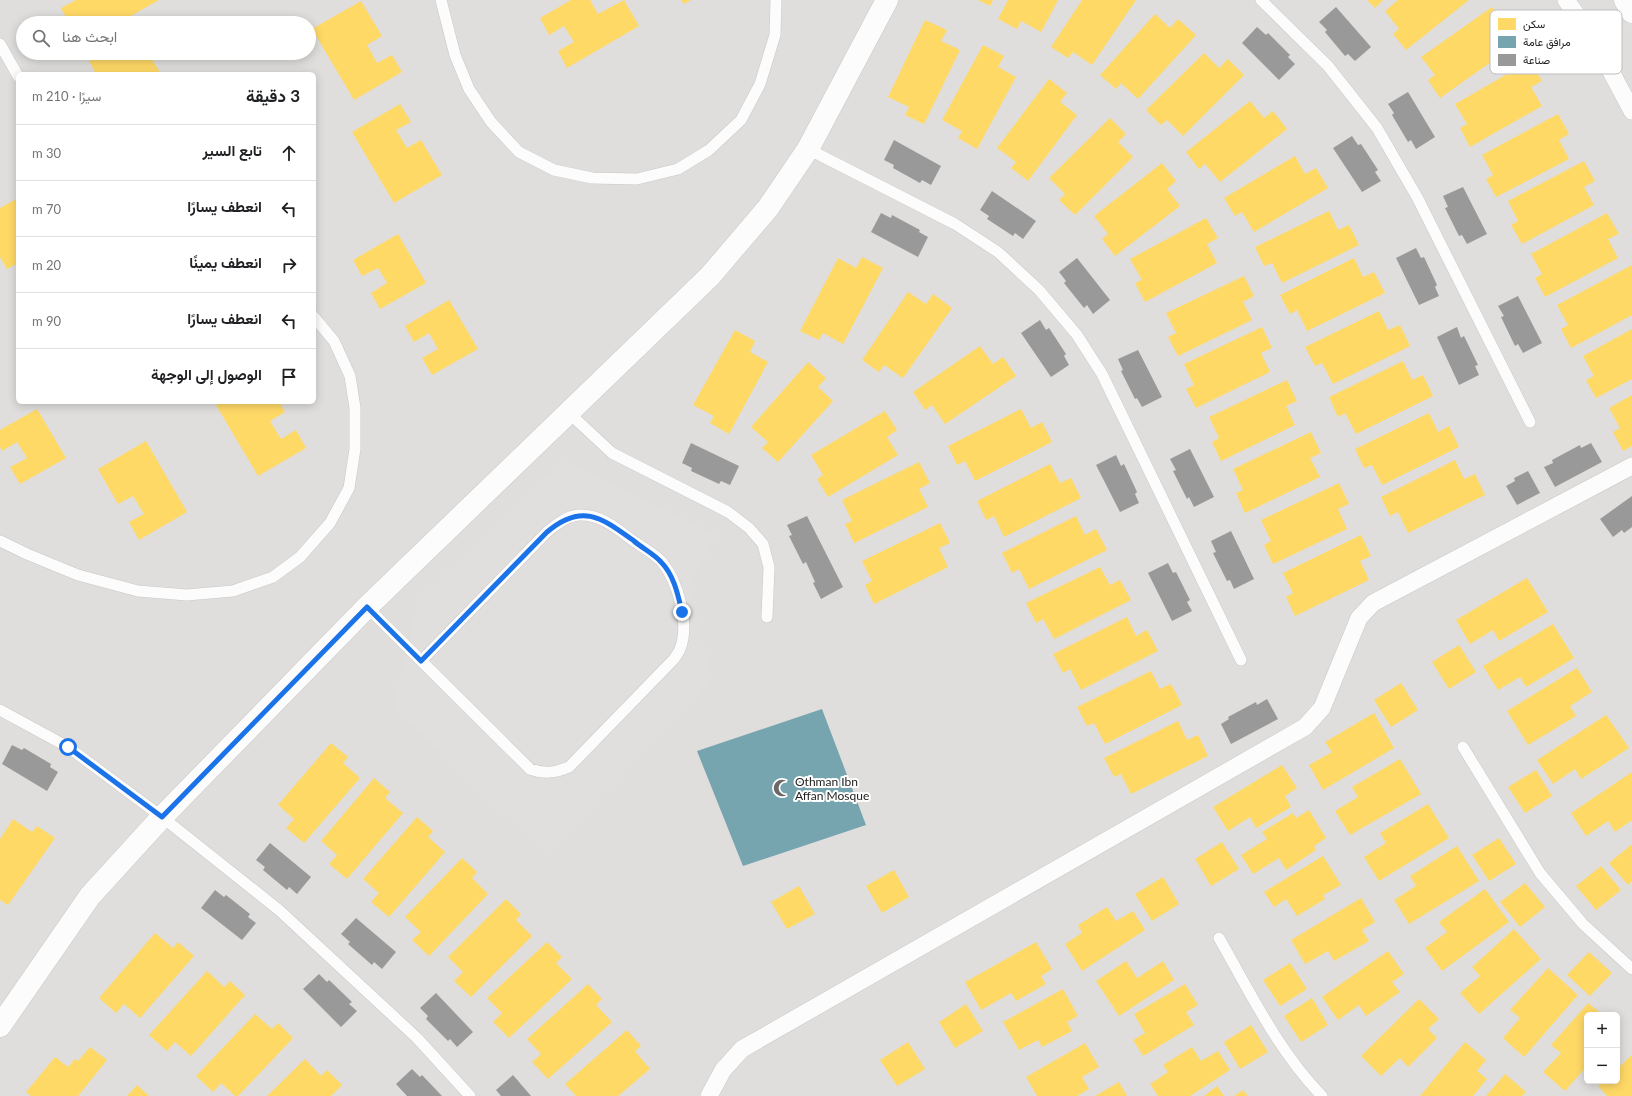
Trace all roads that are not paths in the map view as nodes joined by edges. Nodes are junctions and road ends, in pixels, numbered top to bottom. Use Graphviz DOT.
graph roads {
  1 [pos="441,0"];
  2 [pos="776,0"];
  3 [pos="887,0"];
  4 [pos="1261,0"];
  5 [pos="1566,0"];
  6 [pos="1624,0"];
  7 [pos="1573,10"];
  8 [pos="1632,12"];
  9 [pos="0,44"];
  10 [pos="16,72"];
  11 [pos="1612,74"];
  12 [pos="1632,111"];
  13 [pos="808,149"];
  14 [pos="316,319"];
  15 [pos="569,413"];
  16 [pos="1530,422"];
  17 [pos="1632,466"];
  18 [pos="0,541"];
  19 [pos="367,607"];
  20 [pos="767,617"];
  21 [pos="1241,660"];
  22 [pos="421,661"];
  23 [pos="0,710"];
  24 [pos="1463,747"];
  25 [pos="162,817"];
  26 [pos="1219,938"];
  27 [pos="1632,969"];
  28 [pos="0,1026"];
  29 [pos="470,1096"];
  30 [pos="709,1096"];
  31 [pos="1322,1096"];
  1 -- 2 [label="lane"];
  3 -- 13 [label="street"];
  4 -- 16 [label="lane"];
  5 -- 7 [label="street"];
  6 -- 8 [label="street"];
  9 -- 10 [label="lane"];
  11 -- 12 [label="street"];
  13 -- 15 [label="street"];
  13 -- 21 [label="lane"];
  14 -- 18 [label="lane"];
  15 -- 19 [label="street"];
  15 -- 20 [label="lane"];
  17 -- 30 [label="street"];
  19 -- 22 [label="lane"];
  19 -- 25 [label="street"];
  22 -- 22 [label="lane"];
  23 -- 25 [label="lane"];
  24 -- 27 [label="lane"];
  25 -- 28 [label="street"];
  25 -- 29 [label="lane"];
  26 -- 31 [label="lane"];
}
